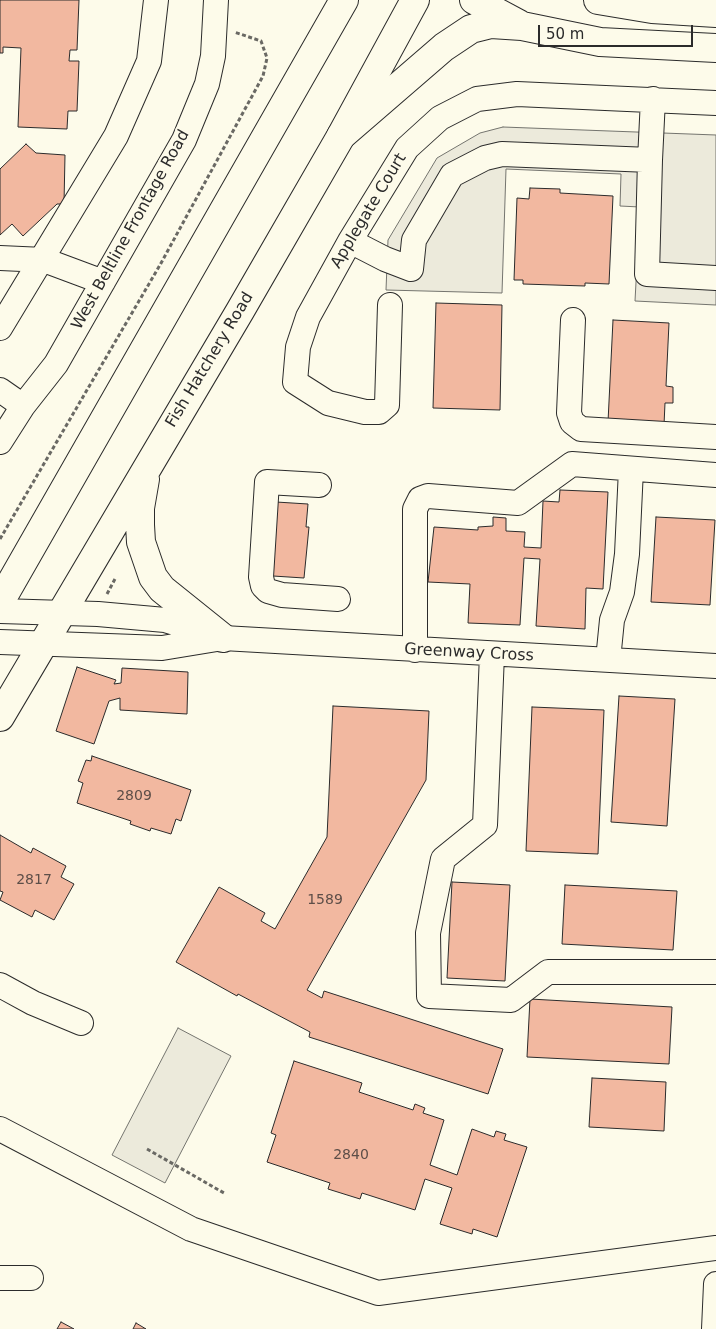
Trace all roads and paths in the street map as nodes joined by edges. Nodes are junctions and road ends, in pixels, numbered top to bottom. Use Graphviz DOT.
graph roads {
  1 [pos="156,0"];
  2 [pos="216,0"];
  3 [pos="344,0"];
  4 [pos="415,0"];
  5 [pos="474,0"];
  6 [pos="598,0"];
  7 [pos="716,13"];
  8 [pos="522,26"];
  9 [pos="231,32"];
  10 [pos="716,48"];
  11 [pos="653,99"];
  12 [pos="716,103"];
  13 [pos="340,136"];
  14 [pos="650,160"];
  15 [pos="350,241"];
  16 [pos="0,258"];
  17 [pos="44,260"];
  18 [pos="716,278"];
  19 [pos="103,282"];
  20 [pos="390,305"];
  21 [pos="573,320"];
  22 [pos="0,328"];
  23 [pos="0,390"];
  24 [pos="23,406"];
  25 [pos="716,437"];
  26 [pos="0,442"];
  27 [pos="152,458"];
  28 [pos="631,469"];
  29 [pos="716,475"];
  30 [pos="319,485"];
  31 [pos="0,539"];
  32 [pos="116,577"];
  33 [pos="338,599"];
  34 [pos="103,601"];
  35 [pos="0,602"];
  36 [pos="0,611"];
  37 [pos="60,613"];
  38 [pos="223,638"];
  39 [pos="0,642"];
  40 [pos="41,644"];
  41 [pos="416,650"];
  42 [pos="492,654"];
  43 [pos="608,660"];
  44 [pos="716,666"];
  45 [pos="0,717"];
  46 [pos="716,972"];
  47 [pos="0,985"];
  48 [pos="81,1023"];
  49 [pos="0,1129"];
  50 [pos="147,1149"];
  51 [pos="224,1193"];
  52 [pos="716,1248"];
  53 [pos="0,1278"];
  54 [pos="31,1278"];
  55 [pos="716,1284"];
  56 [pos="714,1329"];
  1 -- 17 [label="street"];
  2 -- 19 [label="street, West Beltline Frontage Road"];
  3 -- 35 [label="main road"];
  4 -- 13 [label="main road, Fish Hatchery Road"];
  5 -- 8 [label="main road"];
  6 -- 7 [label="main road"];
  8 -- 10 [label="main road"];
  8 -- 13 [label="main road"];
  9 -- 31 [label="path"];
  11 -- 12 [label="street, Applegate Court"];
  11 -- 14 [label="street"];
  11 -- 15 [label="street, Applegate Court"];
  13 -- 27 [label="main road, Fish Hatchery Road"];
  14 -- 15 [label="street"];
  14 -- 18 [label="street"];
  15 -- 20 [label="street, Applegate Court"];
  16 -- 17 [label="street"];
  17 -- 19 [label="street"];
  17 -- 22 [label="street"];
  19 -- 24 [label="street, West Beltline Frontage Road"];
  21 -- 25 [label="street"];
  23 -- 24 [label="street"];
  24 -- 26 [label="street, West Beltline Frontage Road"];
  27 -- 37 [label="main road, Fish Hatchery Road"];
  27 -- 38 [label="main road"];
  28 -- 29 [label="street"];
  28 -- 41 [label="street"];
  28 -- 43 [label="street"];
  30 -- 33 [label="street"];
  32 -- 34 [label="path"];
  36 -- 37 [label="street, Greenway Cross"];
  37 -- 38 [label="street, Greenway Cross"];
  37 -- 40 [label="main road, Fish Hatchery Road"];
  38 -- 40 [label="street, Greenway Cross"];
  38 -- 41 [label="street, Greenway Cross"];
  39 -- 40 [label="street, Greenway Cross"];
  40 -- 45 [label="main road, Fish Hatchery Road"];
  41 -- 42 [label="street, Greenway Cross"];
  42 -- 43 [label="street, Greenway Cross"];
  42 -- 46 [label="street"];
  43 -- 44 [label="street, Greenway Cross"];
  47 -- 48 [label="street"];
  49 -- 52 [label="street"];
  50 -- 51 [label="path"];
  53 -- 54 [label="street"];
  55 -- 56 [label="street"];
}
